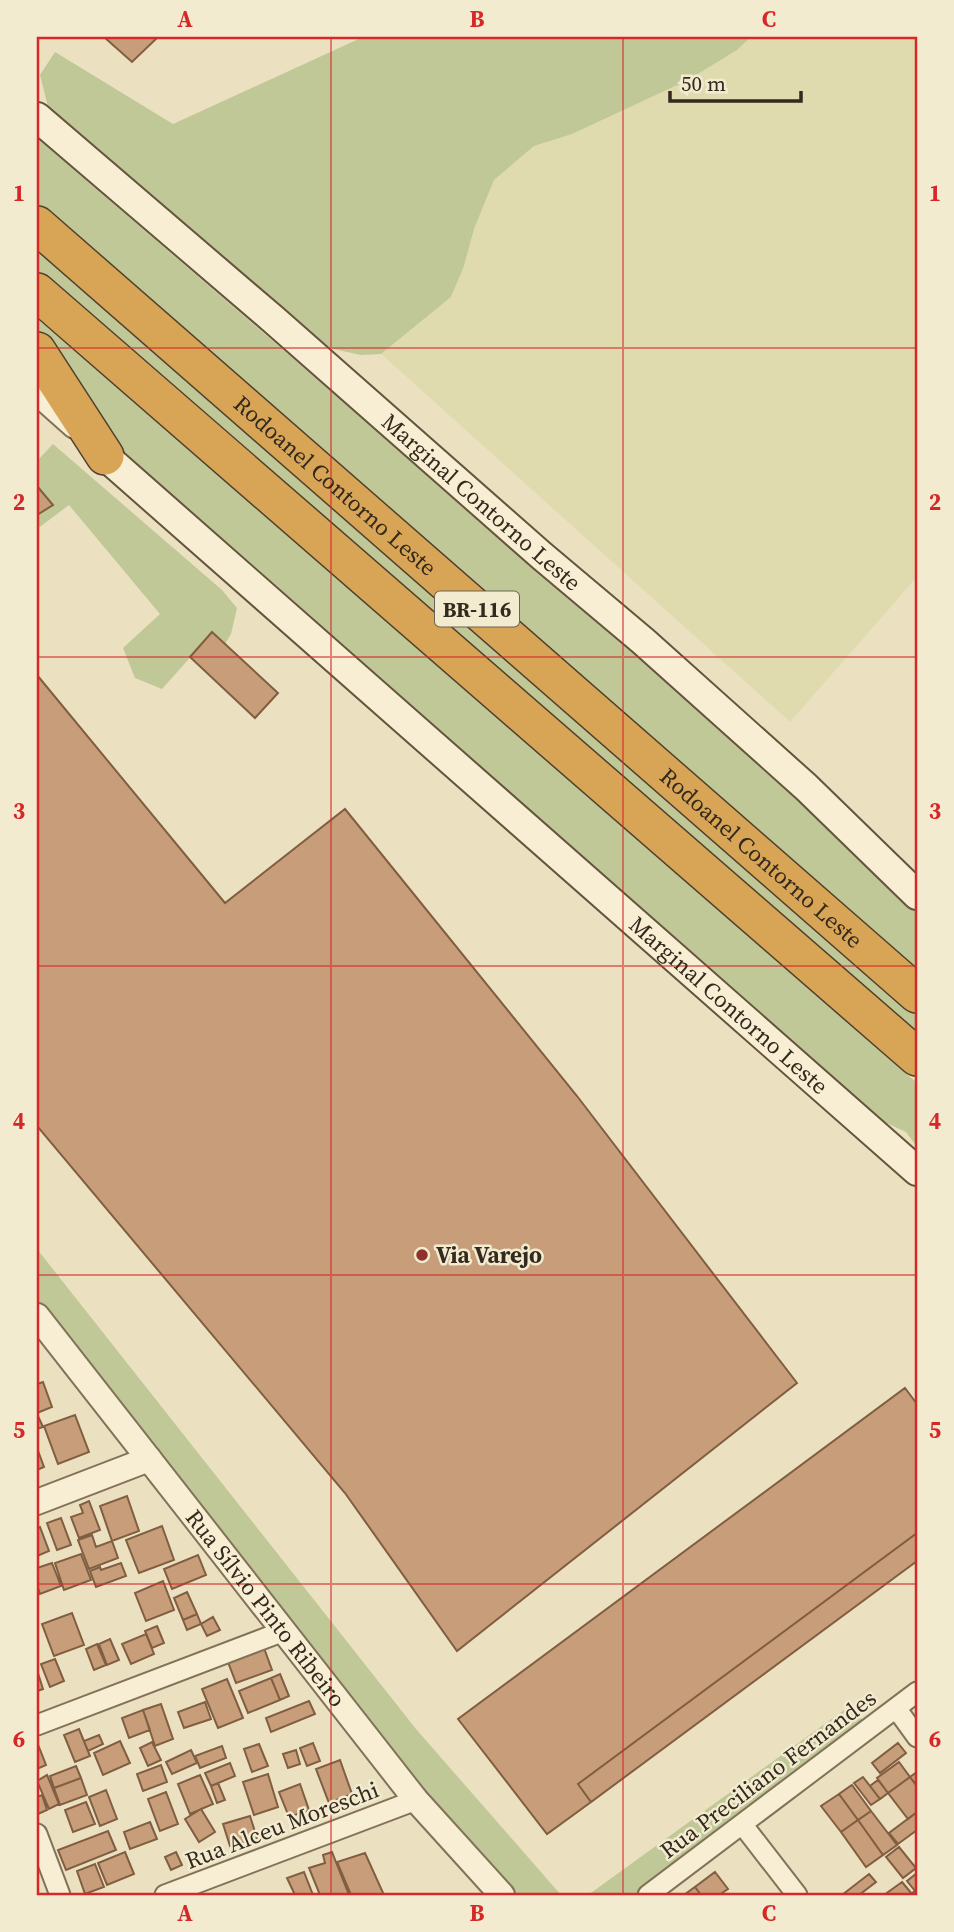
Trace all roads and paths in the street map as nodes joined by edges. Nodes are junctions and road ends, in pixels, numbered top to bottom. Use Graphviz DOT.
graph roads {
  1 [pos="37,117"];
  2 [pos="37,225"];
  3 [pos="37,292"];
  4 [pos="37,351"];
  5 [pos="37,396"];
  6 [pos="104,456"];
  7 [pos="917,895"];
  8 [pos="917,994"];
  9 [pos="917,1057"];
  10 [pos="917,1171"];
  11 [pos="37,1315"];
  12 [pos="149,1459"];
  13 [pos="37,1502"];
  14 [pos="284,1631"];
  15 [pos="917,1692"];
  16 [pos="896,1709"];
  17 [pos="37,1725"];
  18 [pos="917,1737"];
  19 [pos="416,1800"];
  20 [pos="743,1824"];
  21 [pos="37,1834"];
  22 [pos="60,1895"];
  23 [pos="165,1895"];
  24 [pos="502,1895"];
  25 [pos="648,1895"];
  26 [pos="797,1895"];
  1 -- 7 [label="main road, Marginal Contorno Leste"];
  2 -- 8 [label="highway, Rodoanel Contorno Leste / BR-116"];
  3 -- 9 [label="highway, Rodoanel Contorno Leste / BR-116"];
  4 -- 6 [label="highway"];
  5 -- 6 [label="street, Marginal Contorno Leste"];
  6 -- 10 [label="main road, Marginal Contorno Leste"];
  11 -- 12 [label="street, Rua Sílvio Pinto Ribeiro"];
  12 -- 13 [label="street"];
  12 -- 14 [label="street, Rua Sílvio Pinto Ribeiro"];
  14 -- 17 [label="street"];
  14 -- 19 [label="street, Rua Sílvio Pinto Ribeiro"];
  15 -- 16 [label="street, Rua Preciliano Fernandes"];
  16 -- 18 [label="street"];
  16 -- 20 [label="street, Rua Preciliano Fernandes"];
  19 -- 23 [label="street, Rua Alceu Moreschi"];
  19 -- 24 [label="street, Rua Sílvio Pinto Ribeiro"];
  20 -- 25 [label="street, Rua Preciliano Fernandes"];
  20 -- 26 [label="street"];
  21 -- 22 [label="street"];
}
